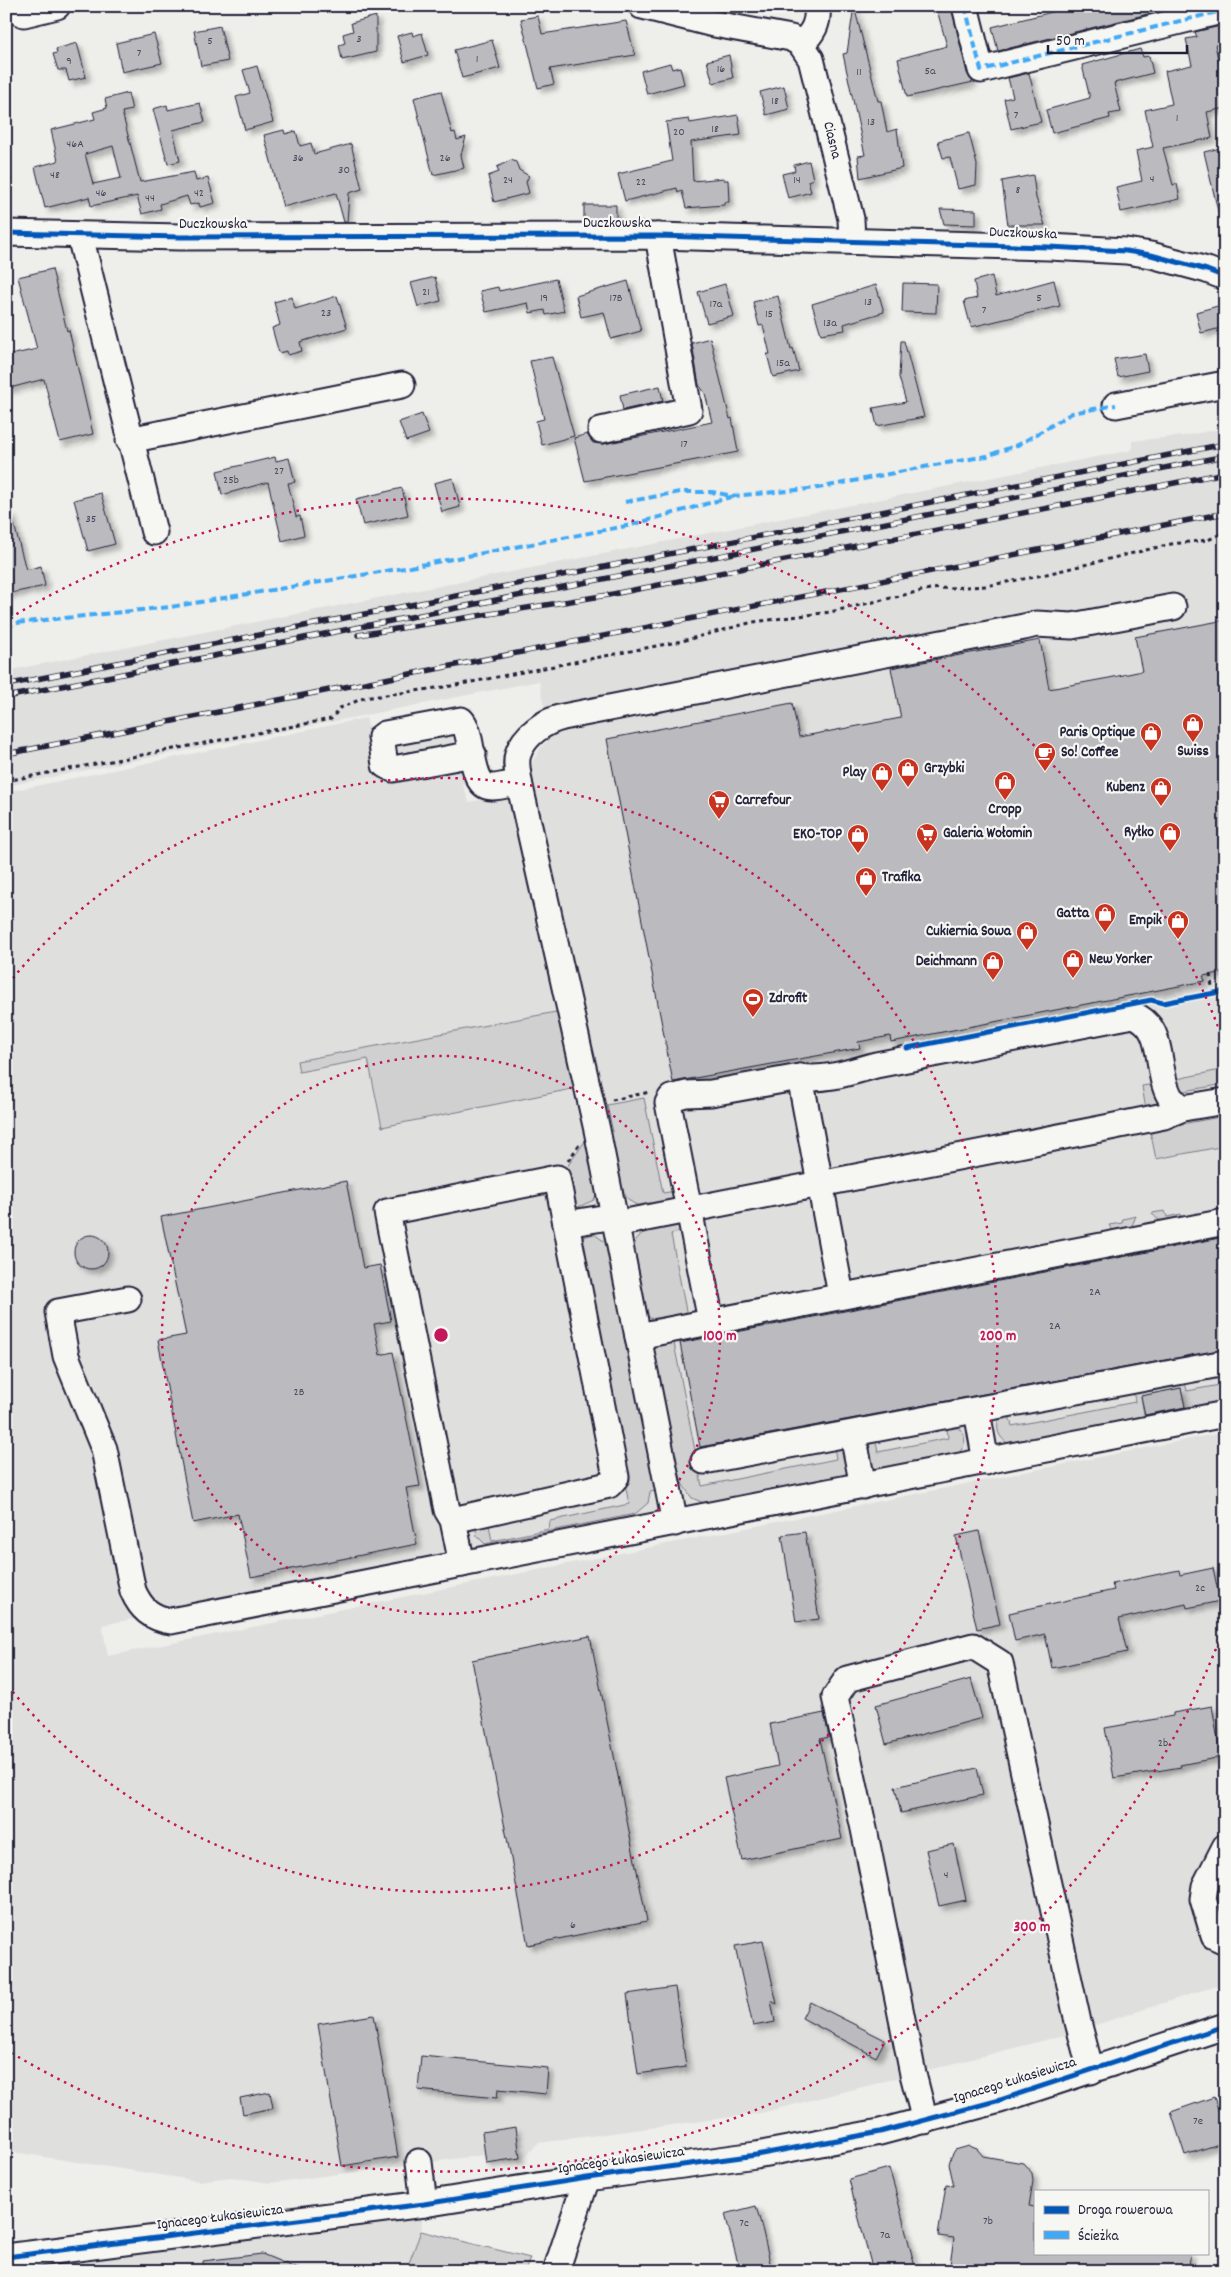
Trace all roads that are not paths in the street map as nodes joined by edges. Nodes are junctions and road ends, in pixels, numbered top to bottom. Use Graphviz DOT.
graph roads {
  1 [pos="57,6"];
  2 [pos="642,6"];
  3 [pos="817,6"];
  4 [pos="965,6"];
  5 [pos="6,7"];
  6 [pos="1225,10"];
  7 [pos="801,44"];
  8 [pos="6,233"];
  9 [pos="80,236"];
  10 [pos="658,236"];
  11 [pos="852,240"];
  12 [pos="1225,277"];
  13 [pos="1225,384"];
  14 [pos="402,385"];
  15 [pos="1116,405"];
  16 [pos="601,430"];
  17 [pos="129,440"];
  18 [pos="154,532"];
  19 [pos="1172,607"];
  20 [pos="473,754"];
  21 [pos="519,782"];
  22 [pos="800,1077"];
  23 [pos="1225,1101"];
  24 [pos="1183,1108"];
  25 [pos="820,1184"];
  26 [pos="689,1209"];
  27 [pos="615,1220"];
  28 [pos="1225,1222"];
  29 [pos="566,1224"];
  30 [pos="841,1295"];
  31 [pos="128,1299"];
  32 [pos="711,1321"];
  33 [pos="638,1336"];
  34 [pos="1225,1363"];
  35 [pos="977,1411"];
  36 [pos="1225,1414"];
  37 [pos="853,1434"];
  38 [pos="704,1461"];
  39 [pos="986,1462"];
  40 [pos="863,1486"];
  41 [pos="453,1520"];
  42 [pos="675,1523"];
  43 [pos="462,1564"];
  44 [pos="1225,1847"];
  45 [pos="1225,1941"];
  46 [pos="1225,2026"];
  47 [pos="1091,2071"];
  48 [pos="925,2121"];
  49 [pos="419,2162"];
  50 [pos="587,2178"];
  51 [pos="424,2204"];
  52 [pos="6,2257"];
  53 [pos="556,2271"];
  1 -- 5 [label="street"];
  2 -- 7 [label="street"];
  3 -- 7 [label="street"];
  4 -- 6 [label="street"];
  7 -- 11 [label="street, Ciasna"];
  8 -- 9 [label="street, Duczkowska"];
  9 -- 10 [label="street, Duczkowska"];
  9 -- 17 [label="street"];
  10 -- 11 [label="street, Duczkowska"];
  10 -- 16 [label="street"];
  11 -- 12 [label="street, Duczkowska"];
  13 -- 15 [label="street"];
  14 -- 17 [label="street"];
  17 -- 18 [label="street"];
  19 -- 21 [label="street"];
  20 -- 21 [label="street"];
  21 -- 27 [label="street"];
  22 -- 24 [label="street"];
  22 -- 25 [label="street"];
  22 -- 26 [label="street"];
  23 -- 24 [label="street"];
  24 -- 25 [label="street"];
  25 -- 26 [label="street"];
  25 -- 30 [label="street"];
  26 -- 27 [label="street"];
  26 -- 32 [label="street"];
  27 -- 29 [label="street"];
  27 -- 33 [label="street"];
  28 -- 30 [label="street"];
  29 -- 41 [label="street"];
  29 -- 41 [label="street"];
  30 -- 32 [label="street"];
  31 -- 43 [label="street"];
  32 -- 33 [label="street"];
  33 -- 42 [label="street"];
  34 -- 35 [label="street"];
  35 -- 37 [label="street"];
  35 -- 39 [label="street"];
  36 -- 39 [label="street"];
  37 -- 38 [label="street"];
  37 -- 40 [label="street"];
  39 -- 40 [label="street"];
  40 -- 42 [label="street"];
  41 -- 43 [label="street"];
  42 -- 43 [label="street"];
  44 -- 45 [label="street"];
  46 -- 47 [label="street, Ignacego Łukasiewicza"];
  47 -- 48 [label="street, Ignacego Łukasiewicza"];
  47 -- 48 [label="street"];
  48 -- 50 [label="street, Ignacego Łukasiewicza"];
  49 -- 51 [label="street"];
  50 -- 51 [label="street, Ignacego Łukasiewicza"];
  50 -- 53 [label="street, Ignacego Łukasiewicza"];
  51 -- 52 [label="street, Ignacego Łukasiewicza"];
}
